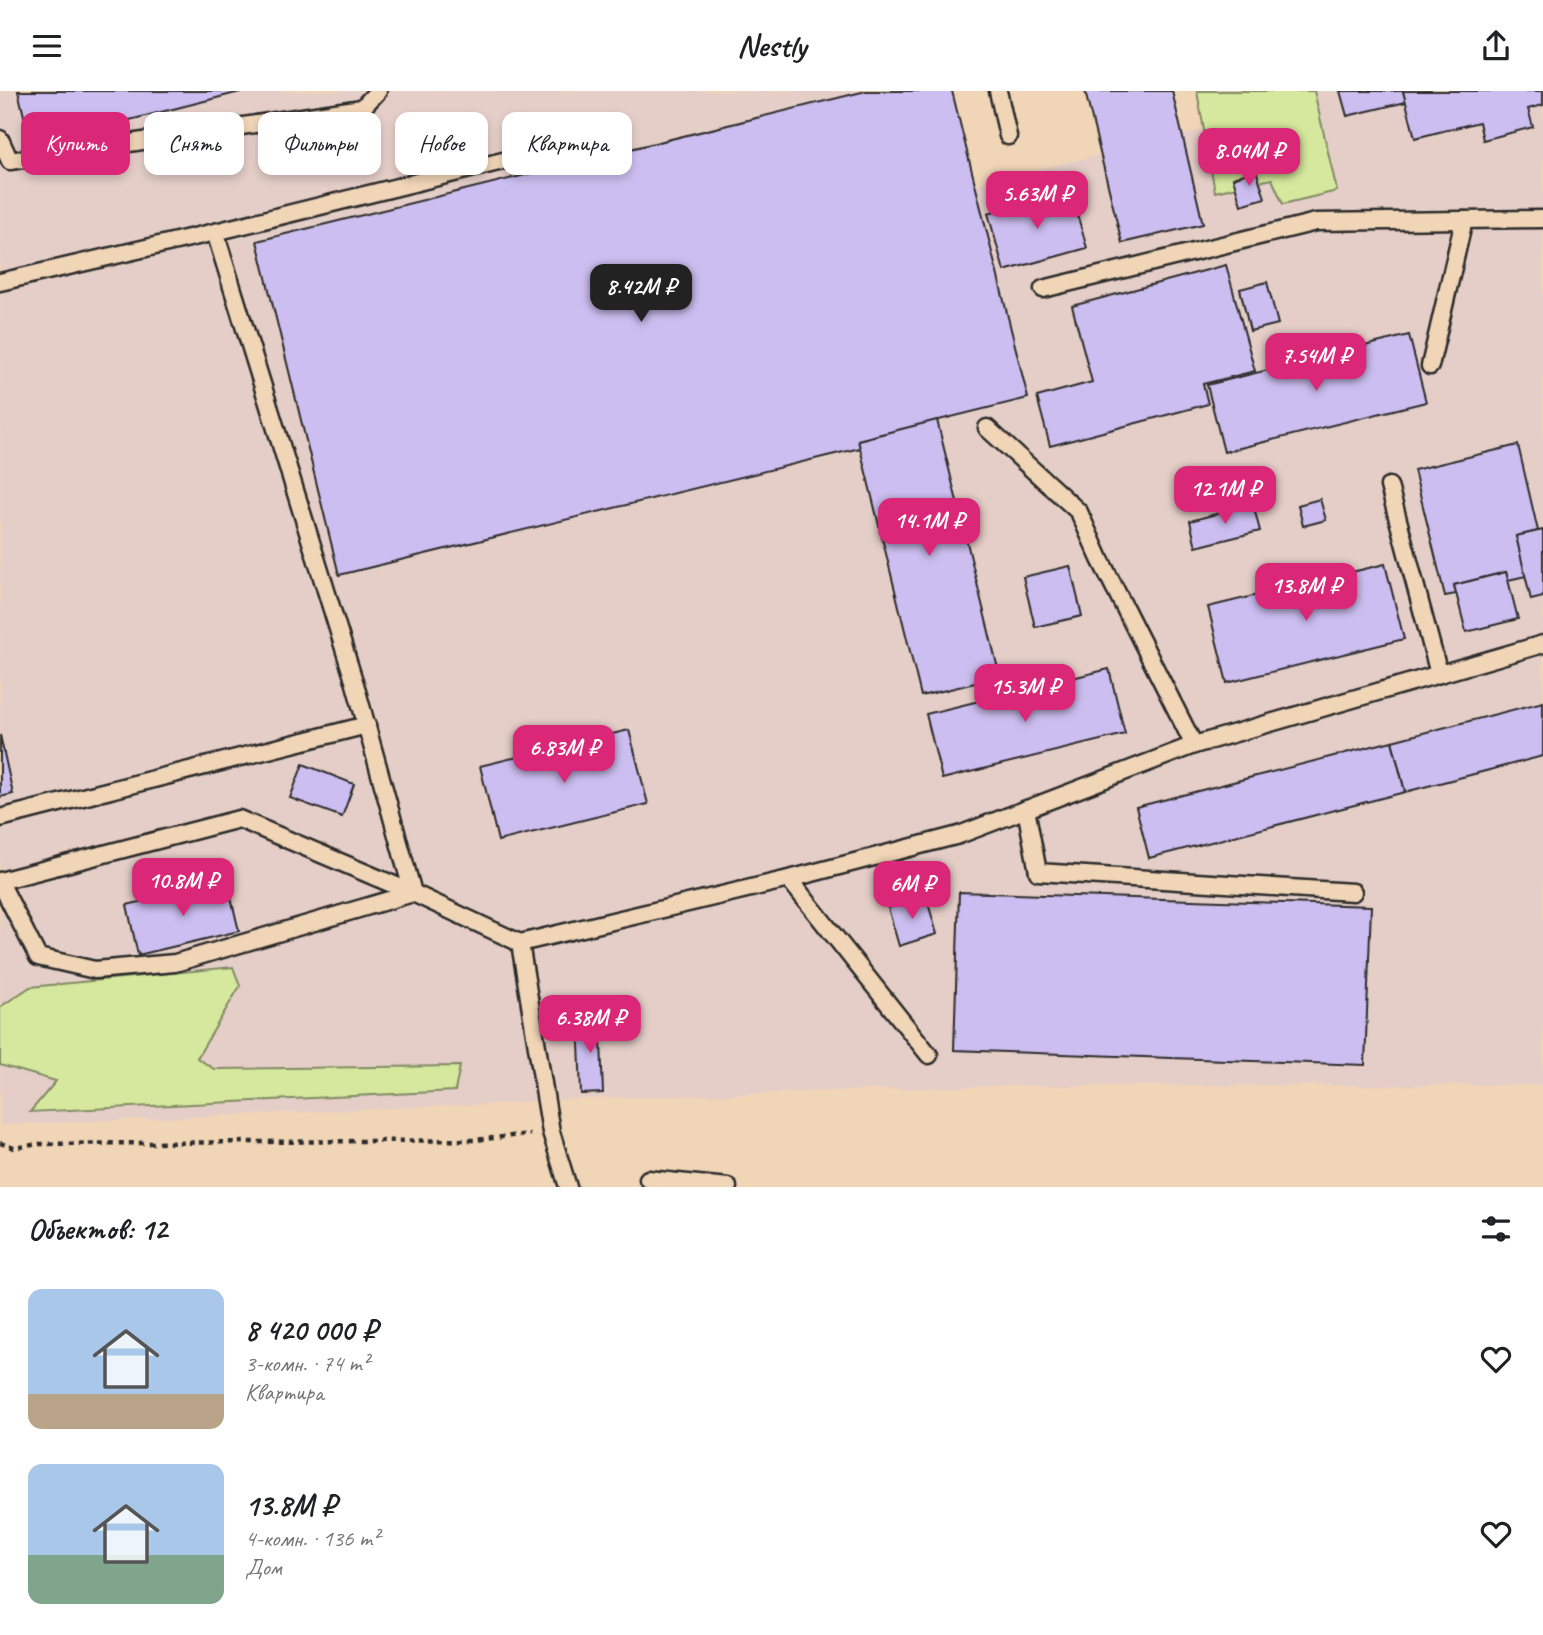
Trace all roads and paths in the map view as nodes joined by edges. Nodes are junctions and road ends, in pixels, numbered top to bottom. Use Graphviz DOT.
graph roads {
  1 [pos="378,91"];
  2 [pos="998,91"];
  3 [pos="1008,136"];
  4 [pos="0,139"];
  5 [pos="502,161"];
  6 [pos="1543,219"];
  7 [pos="1464,220"];
  8 [pos="215,232"];
  9 [pos="0,282"];
  10 [pos="1043,289"];
  11 [pos="1430,366"];
  12 [pos="987,428"];
  13 [pos="1390,486"];
  14 [pos="1543,644"];
  15 [pos="1439,674"];
  16 [pos="367,725"];
  17 [pos="1194,745"];
  18 [pos="1026,809"];
  19 [pos="0,818"];
  20 [pos="789,879"];
  21 [pos="0,882"];
  22 [pos="1353,892"];
  23 [pos="413,893"];
  24 [pos="520,943"];
  25 [pos="929,1055"];
  26 [pos="551,1132"];
  27 [pos="0,1143"];
  28 [pos="648,1179"];
  29 [pos="568,1187"];
  30 [pos="728,1187"];
  1 -- 4 [label="lane"];
  2 -- 3 [label="lane"];
  5 -- 8 [label="lane"];
  6 -- 7 [label="lane"];
  7 -- 10 [label="lane"];
  7 -- 11 [label="lane"];
  8 -- 9 [label="lane"];
  8 -- 16 [label="lane"];
  12 -- 17 [label="lane"];
  13 -- 15 [label="lane"];
  14 -- 15 [label="lane"];
  15 -- 17 [label="lane"];
  16 -- 19 [label="lane"];
  16 -- 23 [label="lane"];
  17 -- 18 [label="lane"];
  18 -- 20 [label="lane"];
  18 -- 22 [label="lane"];
  20 -- 24 [label="lane"];
  20 -- 25 [label="lane"];
  21 -- 23 [label="lane"];
  21 -- 23 [label="lane"];
  23 -- 24 [label="lane"];
  24 -- 26 [label="lane"];
  26 -- 27 [label="path"];
  26 -- 29 [label="lane"];
  28 -- 30 [label="lane"];
}
